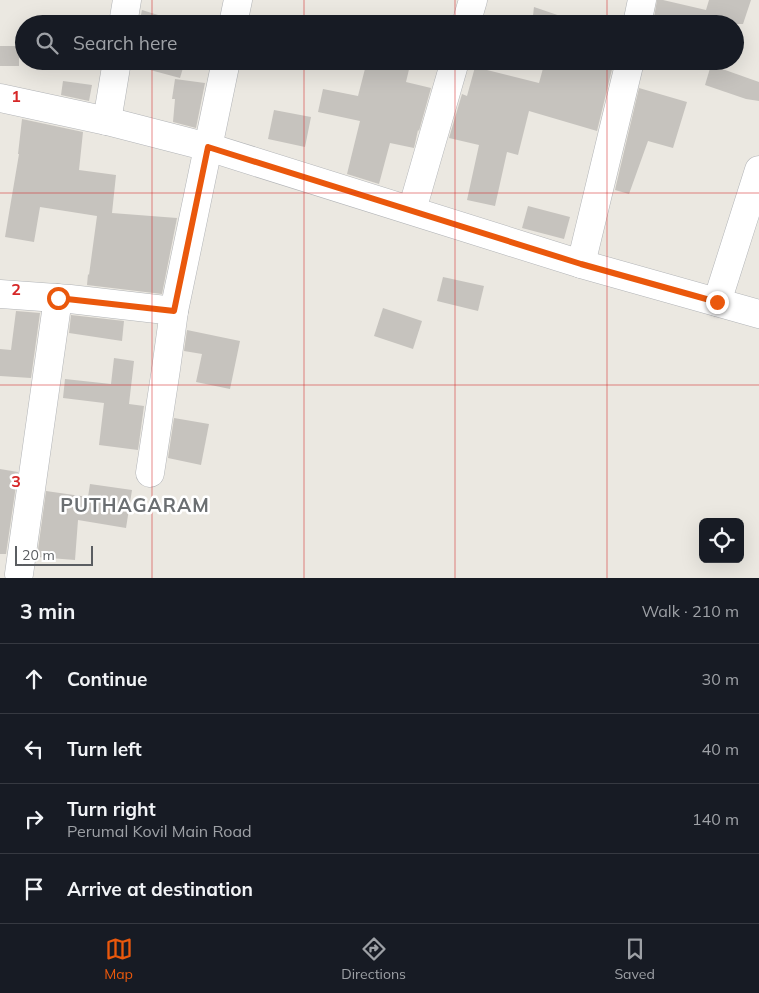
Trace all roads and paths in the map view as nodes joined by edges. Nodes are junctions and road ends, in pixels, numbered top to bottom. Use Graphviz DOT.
graph roads {
  1 [pos="127,0"];
  2 [pos="238,0"];
  3 [pos="473,0"];
  4 [pos="642,0"];
  5 [pos="124,15"];
  6 [pos="235,15"];
  7 [pos="469,15"];
  8 [pos="640,15"];
  9 [pos="116,70"];
  10 [pos="224,70"];
  11 [pos="452,70"];
  12 [pos="628,70"];
  13 [pos="0,98"];
  14 [pos="107,121"];
  15 [pos="208,147"];
  16 [pos="759,170"];
  17 [pos="412,210"];
  18 [pos="581,264"];
  19 [pos="0,294"];
  20 [pos="58,298"];
  21 [pos="717,302"];
  22 [pos="174,311"];
  23 [pos="759,314"];
  24 [pos="150,473"];
  25 [pos="13,574"];
  1 -- 5 [label="street"];
  2 -- 6 [label="street"];
  3 -- 7 [label="street"];
  4 -- 8 [label="street"];
  9 -- 14 [label="street"];
  10 -- 15 [label="street"];
  11 -- 17 [label="street"];
  12 -- 18 [label="street"];
  13 -- 14 [label="street"];
  14 -- 15 [label="street"];
  15 -- 17 [label="street"];
  15 -- 22 [label="street"];
  16 -- 21 [label="street"];
  17 -- 18 [label="street"];
  18 -- 21 [label="street"];
  19 -- 20 [label="street"];
  20 -- 22 [label="street"];
  20 -- 25 [label="street"];
  21 -- 23 [label="street"];
  22 -- 24 [label="street"];
}
